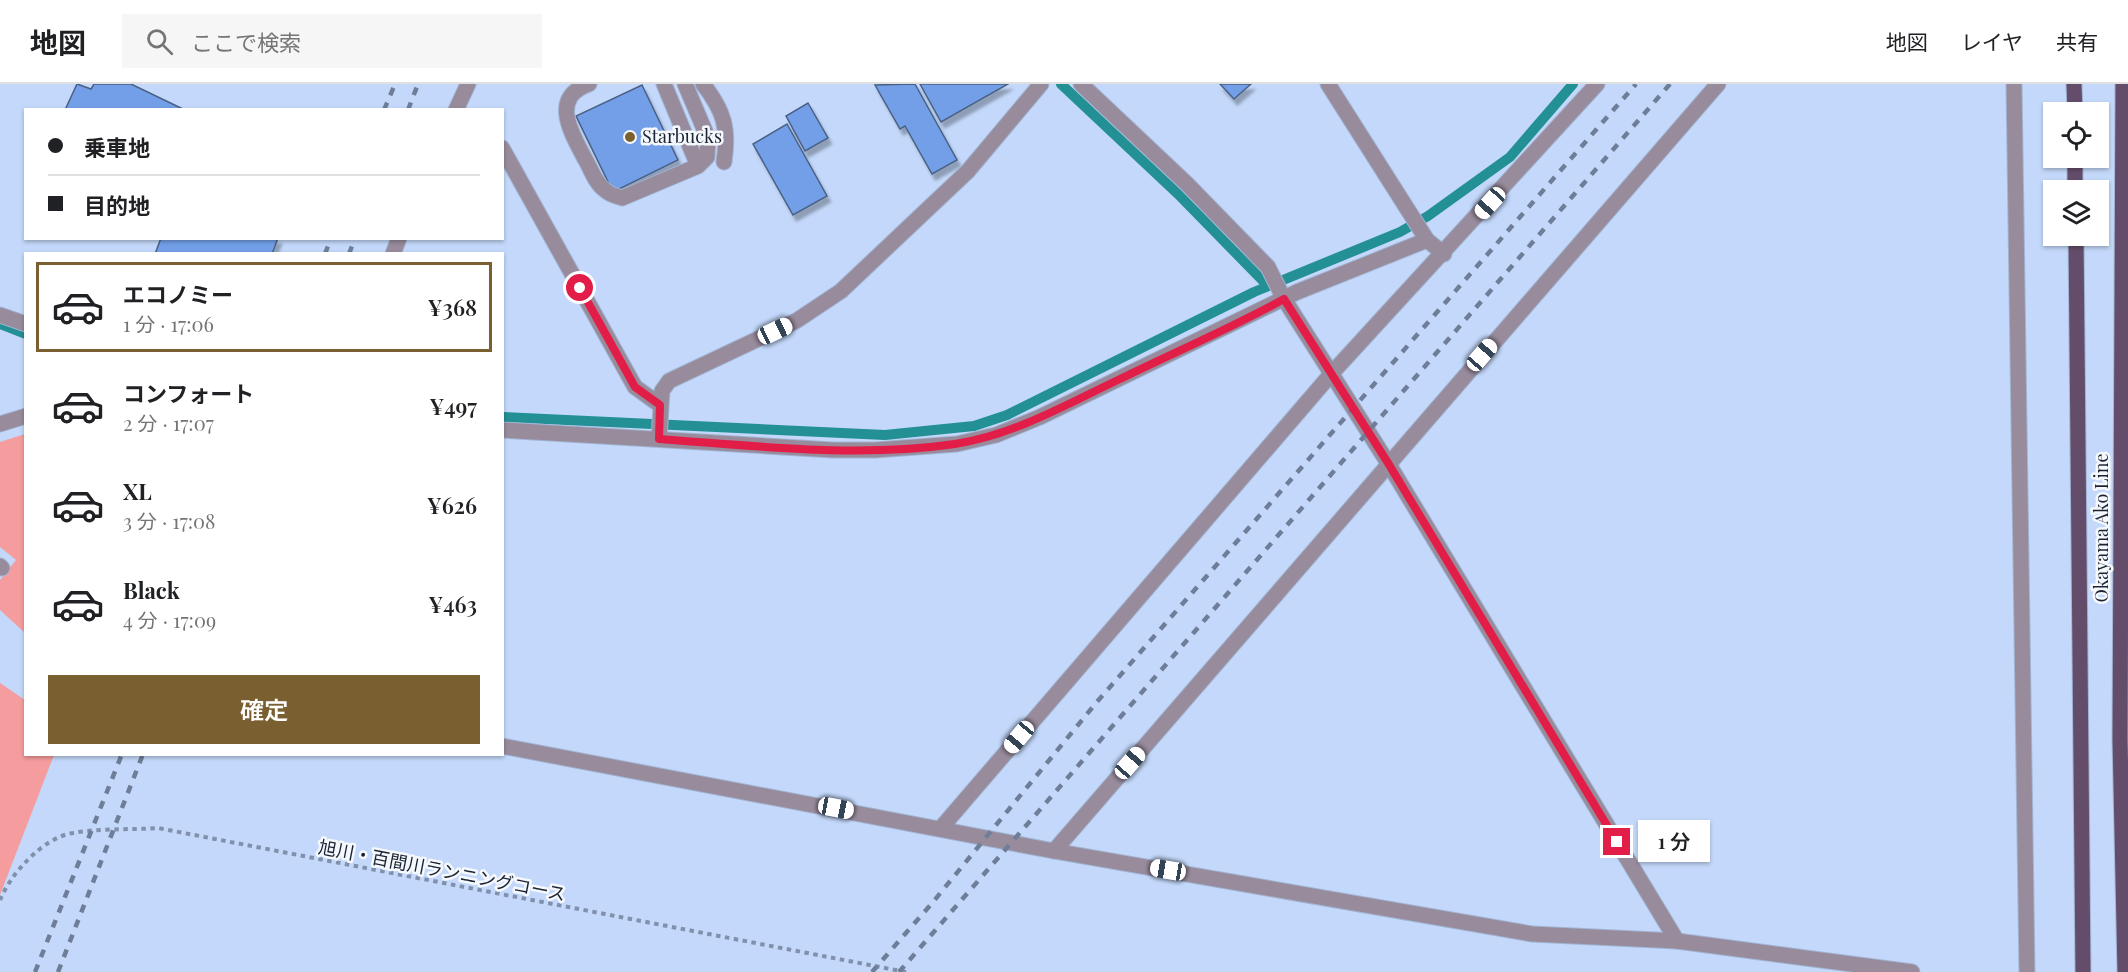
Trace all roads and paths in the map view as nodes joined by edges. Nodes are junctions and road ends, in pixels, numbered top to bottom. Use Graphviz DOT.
graph roads {
  1 [pos="468,84"];
  2 [pos="589,84"];
  3 [pos="664,84"];
  4 [pos="685,84"];
  5 [pos="703,84"];
  6 [pos="1041,84"];
  7 [pos="1081,84"];
  8 [pos="1328,84"];
  9 [pos="1597,84"];
  10 [pos="1718,84"];
  11 [pos="2014,84"];
  12 [pos="2074,84"];
  13 [pos="2123,84"];
  14 [pos="2074,102"];
  15 [pos="458,108"];
  16 [pos="504,152"];
  17 [pos="724,162"];
  18 [pos="698,166"];
  19 [pos="1420,227"];
  20 [pos="2076,246"];
  21 [pos="1444,254"];
  22 [pos="1282,295"];
  23 [pos="0,315"];
  24 [pos="24,323"];
  25 [pos="1332,374"];
  26 [pos="24,417"];
  27 [pos="660,423"];
  28 [pos="0,424"];
  29 [pos="504,430"];
  30 [pos="1388,463"];
  31 [pos="504,746"];
  32 [pos="941,828"];
  33 [pos="1054,851"];
  34 [pos="0,900"];
  35 [pos="1677,941"];
  36 [pos="906,972"];
  37 [pos="1912,972"];
  38 [pos="2027,972"];
  39 [pos="2083,972"];
  40 [pos="2125,972"];
  1 -- 15 [label="street"];
  2 -- 18 [label="street"];
  3 -- 18 [label="street"];
  4 -- 18 [label="street"];
  5 -- 17 [label="street"];
  6 -- 27 [label="street"];
  7 -- 22 [label="street"];
  8 -- 19 [label="street"];
  9 -- 21 [label="street"];
  10 -- 30 [label="street"];
  11 -- 38 [label="street"];
  12 -- 14 [label="main road"];
  13 -- 40 [label="main road, Okayama Ako Line"];
  16 -- 27 [label="street"];
  19 -- 21 [label="street"];
  19 -- 22 [label="street"];
  20 -- 39 [label="main road, Okayama Ako Line"];
  21 -- 25 [label="street"];
  22 -- 25 [label="street"];
  22 -- 27 [label="street"];
  23 -- 24 [label="street"];
  25 -- 30 [label="street"];
  25 -- 32 [label="street"];
  26 -- 28 [label="street"];
  27 -- 29 [label="street"];
  30 -- 33 [label="street"];
  30 -- 35 [label="street"];
  31 -- 32 [label="street"];
  32 -- 33 [label="street"];
  33 -- 35 [label="street"];
  34 -- 36 [label="path, 旭川・百間川ランニングコース"];
  35 -- 37 [label="street"];
}
